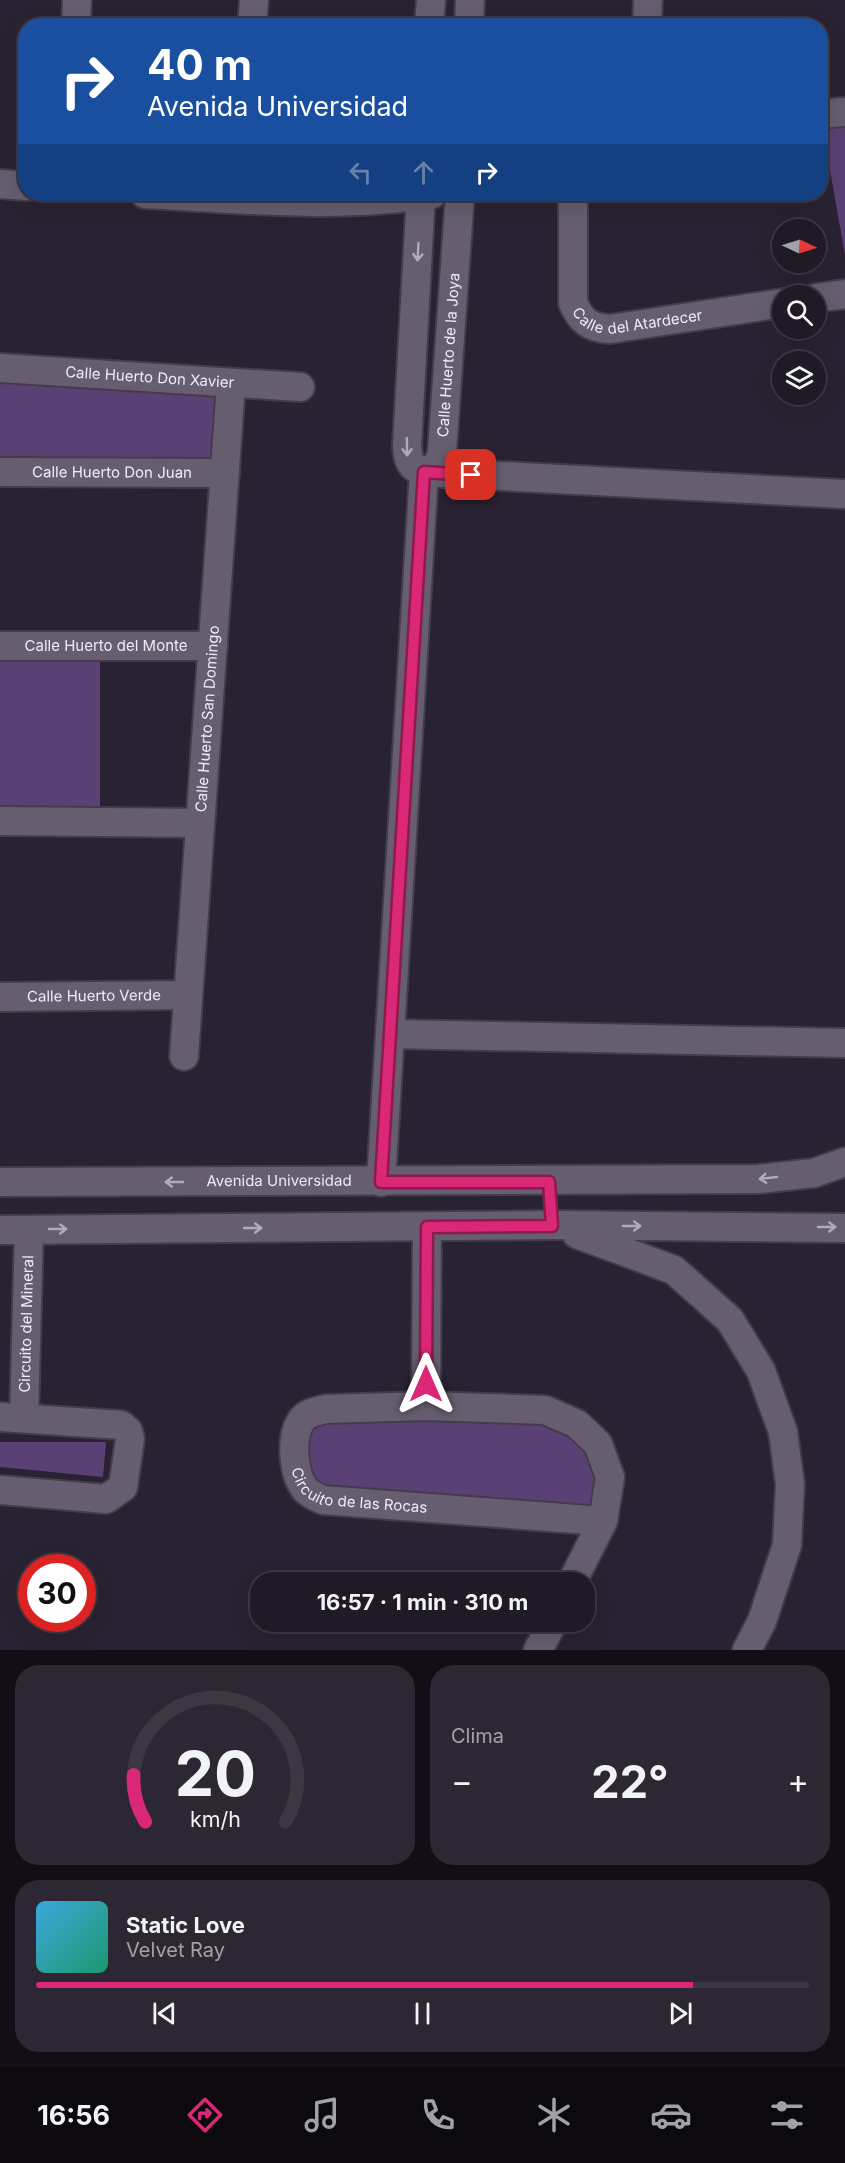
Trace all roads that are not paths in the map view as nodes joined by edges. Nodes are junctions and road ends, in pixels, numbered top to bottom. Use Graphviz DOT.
graph roads {
  1 [pos="77,0"];
  2 [pos="254,0"];
  3 [pos="431,0"];
  4 [pos="470,0"];
  5 [pos="648,0"];
  6 [pos="76,18"];
  7 [pos="253,18"];
  8 [pos="430,18"];
  9 [pos="469,18"];
  10 [pos="647,18"];
  11 [pos="845,112"];
  12 [pos="828,113"];
  13 [pos="0,184"];
  14 [pos="18,185"];
  15 [pos="424,201"];
  16 [pos="460,201"];
  17 [pos="573,201"];
  18 [pos="845,294"];
  19 [pos="826,297"];
  20 [pos="772,305"];
  21 [pos="0,368"];
  22 [pos="231,383"];
  23 [pos="300,387"];
  24 [pos="0,472"];
  25 [pos="424,472"];
  26 [pos="225,473"];
  27 [pos="845,494"];
  28 [pos="0,646"];
  29 [pos="213,646"];
  30 [pos="0,821"];
  31 [pos="200,823"];
  32 [pos="188,995"];
  33 [pos="0,997"];
  34 [pos="390,1034"];
  35 [pos="845,1043"];
  36 [pos="184,1056"];
  37 [pos="845,1162"];
  38 [pos="814,1173"];
  39 [pos="845,1173"];
  40 [pos="0,1182"];
  41 [pos="381,1182"];
  42 [pos="549,1182"];
  43 [pos="552,1226"];
  44 [pos="427,1227"];
  45 [pos="845,1228"];
  46 [pos="0,1230"];
  47 [pos="29,1230"];
  48 [pos="426,1407"];
  49 [pos="12,1418"];
  50 [pos="0,1490"];
  51 [pos="603,1521"];
  52 [pos="577,1572"];
  53 [pos="547,1632"];
  54 [pos="538,1650"];
  55 [pos="747,1650"];
  1 -- 6 [label="street"];
  2 -- 7 [label="street"];
  3 -- 8 [label="street"];
  4 -- 9 [label="street"];
  5 -- 10 [label="street"];
  11 -- 12 [label="street"];
  13 -- 14 [label="street"];
  15 -- 25 [label="street, one-way"];
  16 -- 25 [label="street, Calle Huerto de la Joya"];
  17 -- 20 [label="street, Calle del Atardecer"];
  18 -- 19 [label="street"];
  21 -- 22 [label="street, Calle Huerto Don Xavier"];
  22 -- 23 [label="street, Calle Huerto Don Xavier"];
  22 -- 26 [label="street, Calle Huerto San Domingo"];
  24 -- 26 [label="street, Calle Huerto Don Juan"];
  25 -- 27 [label="street"];
  25 -- 34 [label="street"];
  26 -- 29 [label="street, Calle Huerto San Domingo"];
  28 -- 29 [label="street, Calle Huerto del Monte"];
  29 -- 31 [label="street, Calle Huerto San Domingo"];
  30 -- 31 [label="street"];
  31 -- 32 [label="street, Calle Huerto San Domingo"];
  32 -- 33 [label="street, Calle Huerto Verde"];
  32 -- 36 [label="street, Calle Huerto San Domingo"];
  34 -- 35 [label="street"];
  34 -- 41 [label="street"];
  37 -- 38 [label="street, Avenida Universidad"];
  38 -- 39 [label="street"];
  38 -- 42 [label="street, Avenida Universidad, one-way"];
  41 -- 40 [label="street, Avenida Universidad, one-way"];
  41 -- 42 [label="street, Avenida Universidad"];
  42 -- 43 [label="street"];
  43 -- 44 [label="street"];
  43 -- 45 [label="street, one-way"];
  43 -- 55 [label="street"];
  47 -- 44 [label="street, one-way"];
  44 -- 48 [label="street"];
  46 -- 47 [label="street"];
  47 -- 49 [label="street, Circuito del Mineral"];
  48 -- 51 [label="street, Circuito de las Rocas"];
  48 -- 51 [label="street, Circuito de las Rocas"];
  49 -- 50 [label="street, Circuito del Mineral"];
  51 -- 52 [label="street, Circuito de las Rocas"];
  53 -- 54 [label="street"];
}
